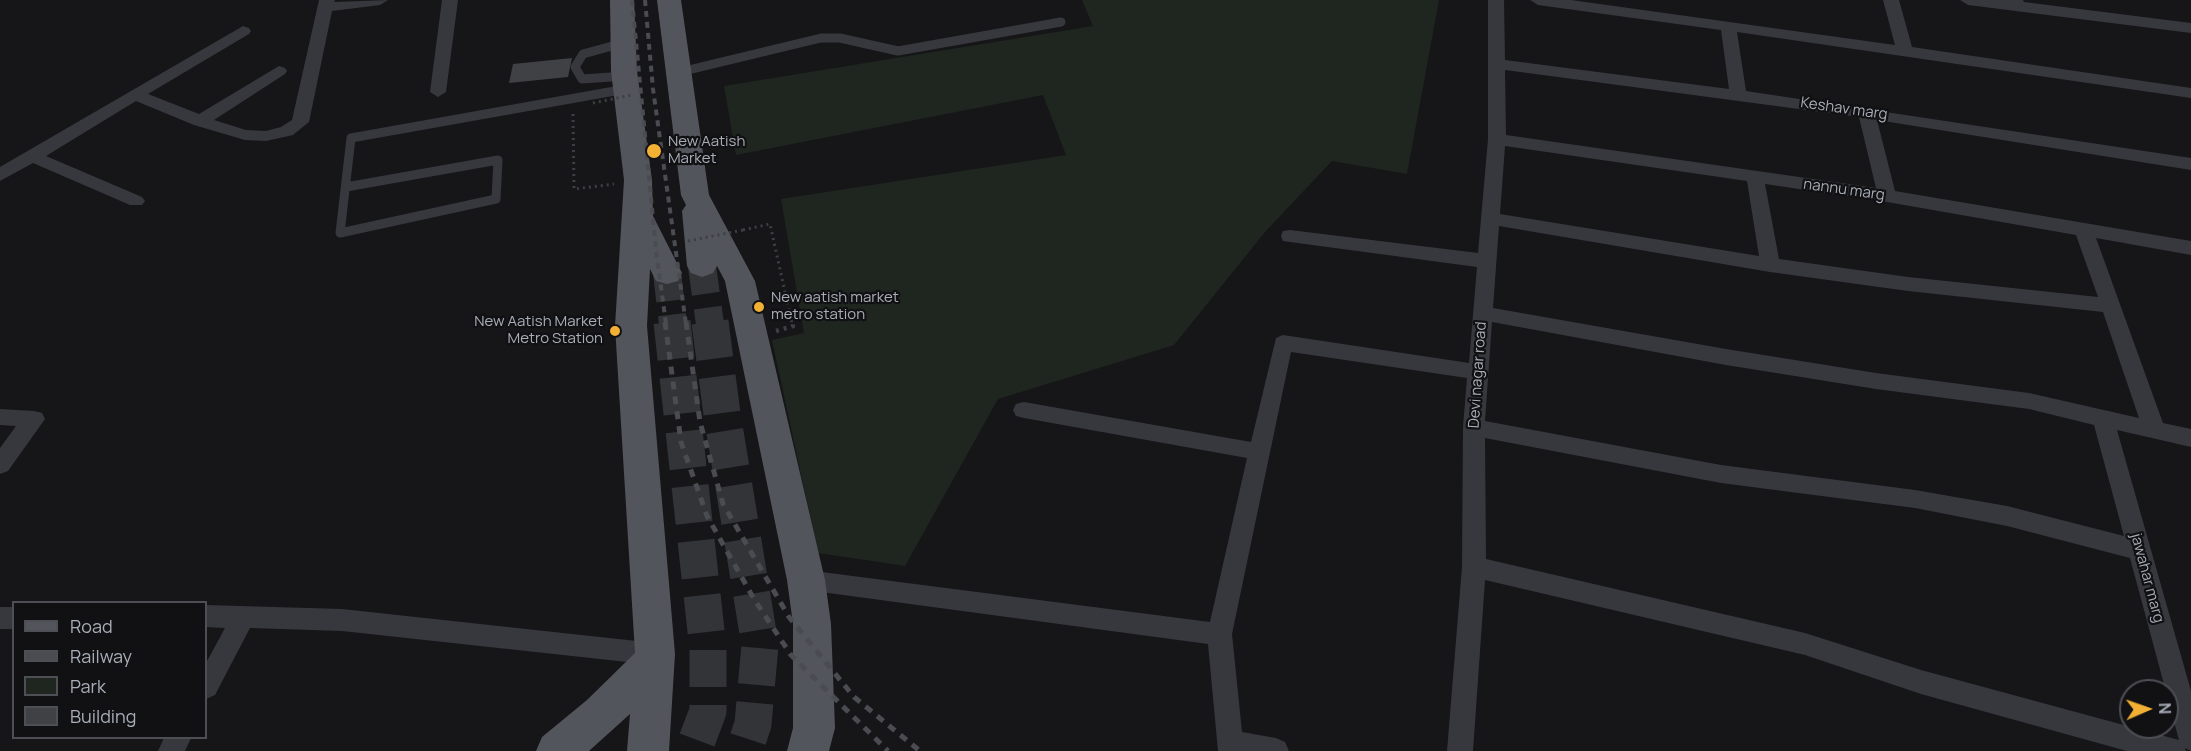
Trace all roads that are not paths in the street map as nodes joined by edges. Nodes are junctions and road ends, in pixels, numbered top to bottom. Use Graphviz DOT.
graph roads {
  1 [pos="380,0"];
  2 [pos="450,0"];
  3 [pos="622,0"];
  4 [pos="669,0"];
  5 [pos="1496,0"];
  6 [pos="1538,0"];
  7 [pos="1891,0"];
  8 [pos="1968,0"];
  9 [pos="2016,3"];
  10 [pos="325,4"];
  11 [pos="1061,22"];
  12 [pos="1728,26"];
  13 [pos="2191,28"];
  14 [pos="243,31"];
  15 [pos="623,43"];
  16 [pos="1905,51"];
  17 [pos="1496,64"];
  18 [pos="279,70"];
  19 [pos="678,73"];
  20 [pos="628,87"];
  21 [pos="438,92"];
  22 [pos="2191,93"];
  23 [pos="135,94"];
  24 [pos="1738,94"];
  25 [pos="1867,113"];
  26 [pos="200,121"];
  27 [pos="1497,139"];
  28 [pos="31,156"];
  29 [pos="2191,164"];
  30 [pos="0,175"];
  31 [pos="1755,178"];
  32 [pos="346,187"];
  33 [pos="695,195"];
  34 [pos="1887,196"];
  35 [pos="136,201"];
  36 [pos="638,216"];
  37 [pos="1490,218"];
  38 [pos="2083,229"];
  39 [pos="1290,236"];
  40 [pos="2191,248"];
  41 [pos="695,254"];
  42 [pos="1486,261"];
  43 [pos="1770,265"];
  44 [pos="667,273"];
  45 [pos="2111,306"];
  46 [pos="1482,314"];
  47 [pos="1478,372"];
  48 [pos="1024,410"];
  49 [pos="0,417"];
  50 [pos="2103,417"];
  51 [pos="1474,427"];
  52 [pos="2154,430"];
  53 [pos="2191,438"];
  54 [pos="1260,452"];
  55 [pos="0,465"];
  56 [pos="2139,550"];
  57 [pos="1474,567"];
  58 [pos="806,580"];
  59 [pos="207,616"];
  60 [pos="244,616"];
  61 [pos="1220,634"];
  62 [pos="655,657"];
  63 [pos="207,685"];
  64 [pos="2191,738"];
  65 [pos="1230,747"];
  66 [pos="557,751"];
  67 [pos="648,751"];
  68 [pos="808,751"];
  69 [pos="1276,751"];
  70 [pos="1460,751"];
  71 [pos="2172,751"];
  1 -- 10 [label="street"];
  2 -- 21 [label="street"];
  3 -- 15 [label="main road"];
  4 -- 19 [label="main road"];
  5 -- 17 [label="street, Devi nagar road"];
  6 -- 12 [label="street"];
  7 -- 16 [label="street"];
  8 -- 9 [label="street"];
  9 -- 13 [label="street"];
  10 -- 26 [label="street"];
  11 -- 19 [label="lane"];
  12 -- 16 [label="street"];
  12 -- 24 [label="street"];
  14 -- 23 [label="street"];
  15 -- 20 [label="main road"];
  15 -- 20 [label="lane"];
  16 -- 22 [label="street"];
  17 -- 24 [label="street, Keshav marg"];
  17 -- 27 [label="street, Devi nagar road"];
  18 -- 26 [label="street"];
  19 -- 33 [label="main road"];
  20 -- 32 [label="lane"];
  20 -- 36 [label="main road"];
  23 -- 26 [label="street"];
  23 -- 28 [label="street"];
  24 -- 25 [label="street, Keshav marg"];
  25 -- 29 [label="street, Keshav marg"];
  25 -- 34 [label="street"];
  27 -- 31 [label="street, nannu marg"];
  27 -- 37 [label="street, Devi nagar road"];
  28 -- 30 [label="street"];
  28 -- 35 [label="street"];
  31 -- 34 [label="street, nannu marg"];
  31 -- 43 [label="street"];
  32 -- 32 [label="lane"];
  33 -- 41 [label="main road"];
  33 -- 58 [label="main road"];
  34 -- 38 [label="street, nannu marg"];
  36 -- 44 [label="main road"];
  36 -- 62 [label="main road"];
  37 -- 42 [label="street, Devi nagar road"];
  37 -- 43 [label="street"];
  38 -- 40 [label="street, nannu marg"];
  38 -- 45 [label="street"];
  39 -- 42 [label="street"];
  42 -- 46 [label="street, Devi nagar road"];
  43 -- 45 [label="street"];
  45 -- 52 [label="street"];
  46 -- 47 [label="street, Devi nagar road"];
  46 -- 50 [label="street"];
  47 -- 51 [label="street, Devi nagar road"];
  47 -- 54 [label="street"];
  48 -- 54 [label="street"];
  49 -- 55 [label="street"];
  50 -- 52 [label="street"];
  50 -- 56 [label="street, jawahar marg"];
  51 -- 56 [label="street"];
  51 -- 57 [label="street, Devi nagar road"];
  52 -- 53 [label="street"];
  54 -- 61 [label="street"];
  56 -- 64 [label="street, jawahar marg"];
  57 -- 70 [label="street, Devi nagar road"];
  57 -- 71 [label="street"];
  58 -- 61 [label="street"];
  58 -- 68 [label="main road"];
  59 -- 60 [label="street"];
  60 -- 62 [label="street"];
  60 -- 63 [label="street"];
  61 -- 65 [label="street"];
  62 -- 66 [label="main road"];
  62 -- 67 [label="main road"];
  65 -- 69 [label="street"];
}
